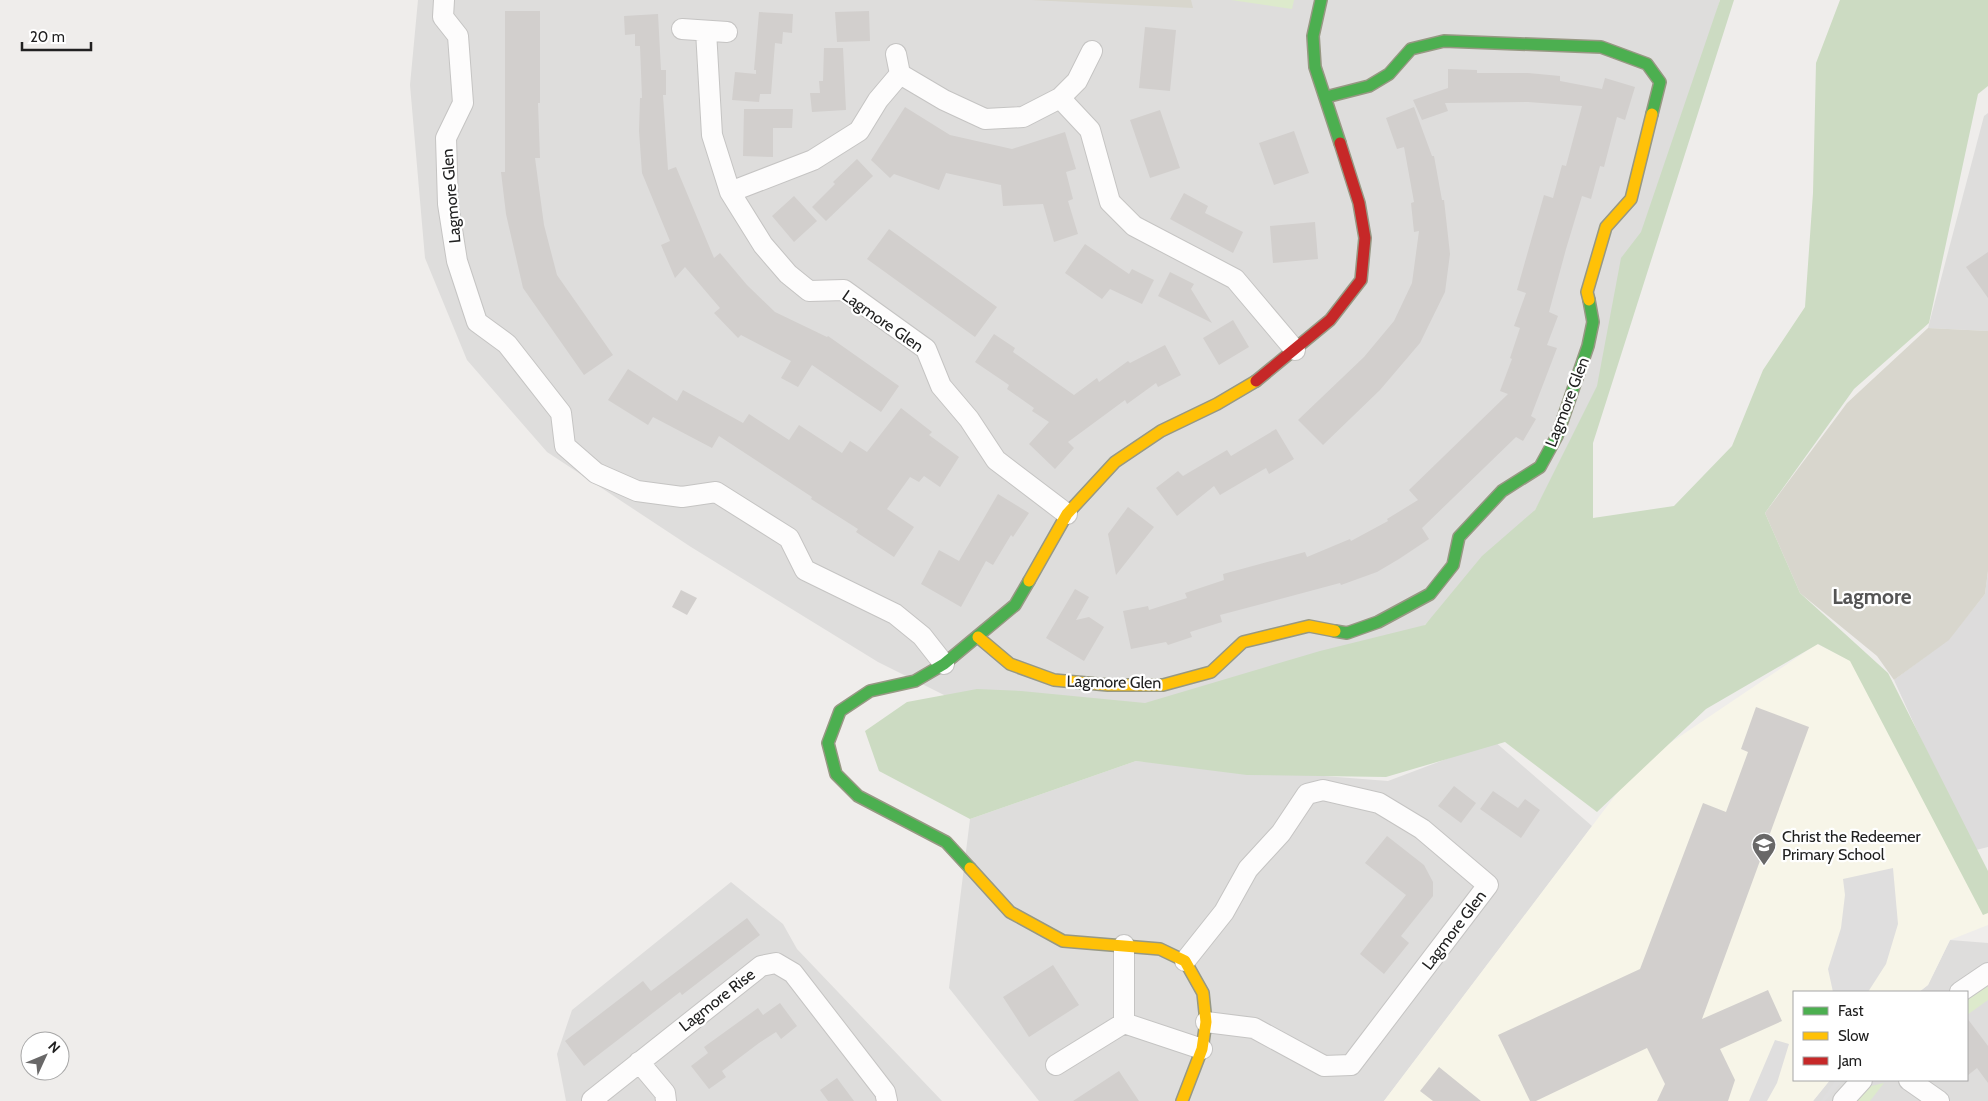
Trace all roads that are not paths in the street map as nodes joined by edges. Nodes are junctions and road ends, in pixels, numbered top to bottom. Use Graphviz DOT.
graph roads {
  1 [pos="444,0"];
  2 [pos="1321,0"];
  3 [pos="682,29"];
  4 [pos="706,31"];
  5 [pos="727,32"];
  6 [pos="1092,51"];
  7 [pos="896,54"];
  8 [pos="900,74"];
  9 [pos="1326,97"];
  10 [pos="1060,98"];
  11 [pos="730,192"];
  12 [pos="1295,350"];
  13 [pos="1067,514"];
  14 [pos="978,637"];
  15 [pos="944,664"];
  16 [pos="1124,945"];
  17 [pos="1185,961"];
  18 [pos="1988,973"];
  19 [pos="1961,991"];
  20 [pos="1206,1022"];
  21 [pos="1124,1023"];
  22 [pos="1202,1049"];
  23 [pos="639,1062"];
  24 [pos="1056,1065"];
  25 [pos="1861,1081"];
  26 [pos="1910,1081"];
  27 [pos="592,1100"];
  28 [pos="666,1101"];
  29 [pos="887,1101"];
  30 [pos="1182,1101"];
  31 [pos="1842,1101"];
  32 [pos="1939,1101"];
  1 -- 15 [label="street, Lagmore Glen"];
  2 -- 9 [label="street"];
  3 -- 4 [label="street"];
  4 -- 5 [label="street"];
  4 -- 11 [label="street, Lagmore Glen"];
  6 -- 10 [label="street"];
  7 -- 8 [label="street"];
  8 -- 10 [label="street"];
  8 -- 11 [label="street"];
  9 -- 12 [label="street"];
  9 -- 14 [label="street, Lagmore Glen"];
  10 -- 12 [label="street"];
  11 -- 13 [label="street, Lagmore Glen"];
  12 -- 13 [label="street"];
  13 -- 14 [label="street"];
  14 -- 15 [label="street"];
  15 -- 16 [label="street"];
  16 -- 17 [label="street"];
  16 -- 21 [label="street"];
  17 -- 20 [label="street"];
  17 -- 20 [label="street, Lagmore Glen"];
  18 -- 19 [label="street"];
  20 -- 22 [label="street"];
  21 -- 22 [label="street"];
  21 -- 24 [label="street"];
  22 -- 30 [label="street"];
  23 -- 27 [label="street, Lagmore Rise"];
  23 -- 28 [label="street"];
  23 -- 29 [label="street, Lagmore Rise"];
  25 -- 31 [label="street"];
  26 -- 32 [label="street"];
}
